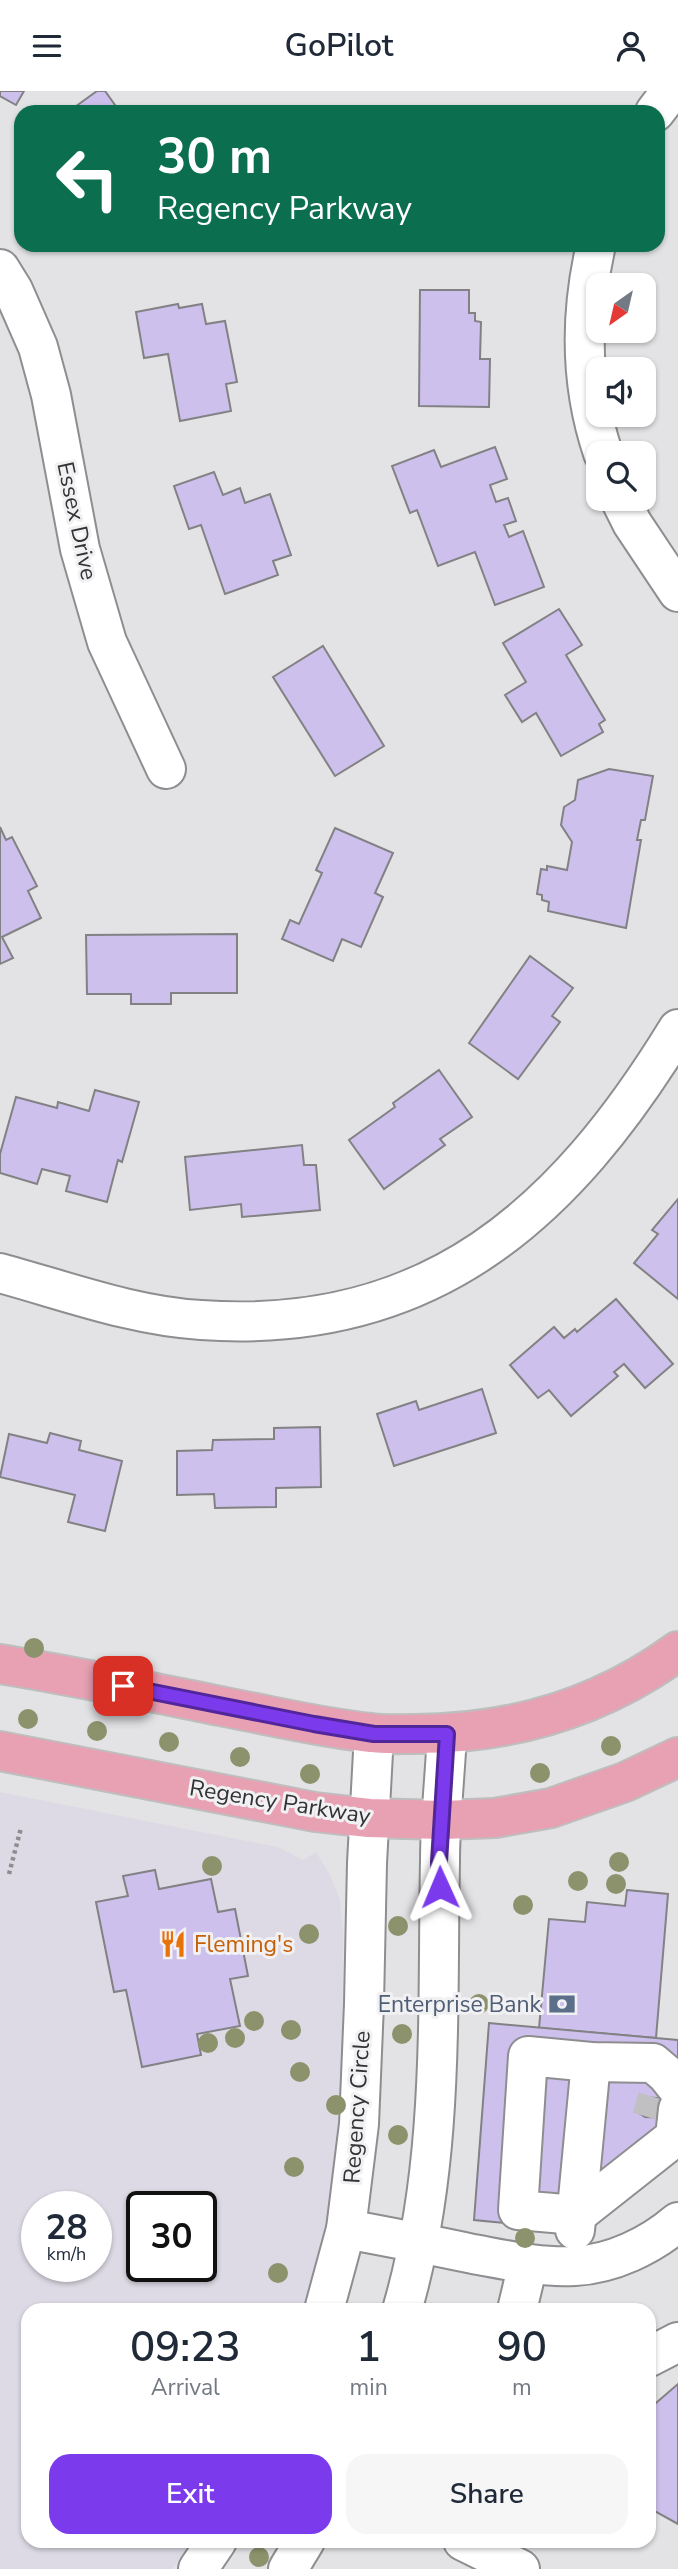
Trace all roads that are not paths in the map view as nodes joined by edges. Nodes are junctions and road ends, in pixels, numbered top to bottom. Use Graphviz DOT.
graph roads {
  1 [pos="671,91"];
  2 [pos="660,105"];
  3 [pos="594,252"];
  4 [pos="0,269"];
  5 [pos="600,441"];
  6 [pos="626,511"];
  7 [pos="678,592"];
  8 [pos="166,769"];
  9 [pos="678,1029"];
  10 [pos="0,1273"];
  11 [pos="678,1651"];
  12 [pos="0,1664"];
  13 [pos="374,1734"];
  14 [pos="447,1734"];
  15 [pos="0,1751"];
  16 [pos="678,1757"];
  17 [pos="369,1818"];
  18 [pos="442,1821"];
  19 [pos="591,2062"];
  20 [pos="668,2090"];
  21 [pos="576,2215"];
  22 [pos="678,2222"];
  23 [pos="346,2229"];
  24 [pos="418,2242"];
  25 [pos="528,2264"];
  26 [pos="575,2266"];
  27 [pos="326,2303"];
  28 [pos="404,2303"];
  29 [pos="519,2303"];
  30 [pos="678,2342"];
  31 [pos="656,2353"];
  32 [pos="212,2548"];
  33 [pos="301,2548"];
  34 [pos="462,2551"];
  35 [pos="198,2569"];
  36 [pos="288,2569"];
  37 [pos="520,2569"];
  1 -- 2 [label="street"];
  3 -- 5 [label="street"];
  4 -- 8 [label="street, Essex Drive"];
  6 -- 7 [label="street"];
  9 -- 10 [label="street"];
  11 -- 14 [label="main road"];
  12 -- 13 [label="main road"];
  13 -- 14 [label="main road"];
  13 -- 17 [label="street, Regency Circle"];
  14 -- 18 [label="street"];
  15 -- 17 [label="main road, Regency Parkway"];
  16 -- 18 [label="main road, Regency Parkway"];
  17 -- 18 [label="main road, Regency Parkway"];
  17 -- 23 [label="street, Regency Circle"];
  18 -- 24 [label="street"];
  19 -- 20 [label="street"];
  19 -- 21 [label="street"];
  19 -- 21 [label="street"];
  20 -- 21 [label="street"];
  21 -- 26 [label="street"];
  22 -- 26 [label="street"];
  23 -- 24 [label="street"];
  23 -- 27 [label="street, Regency Circle"];
  24 -- 25 [label="street"];
  24 -- 28 [label="street"];
  25 -- 26 [label="street"];
  25 -- 29 [label="street"];
  30 -- 31 [label="street"];
  32 -- 35 [label="street"];
  33 -- 36 [label="street"];
  34 -- 37 [label="street"];
}
